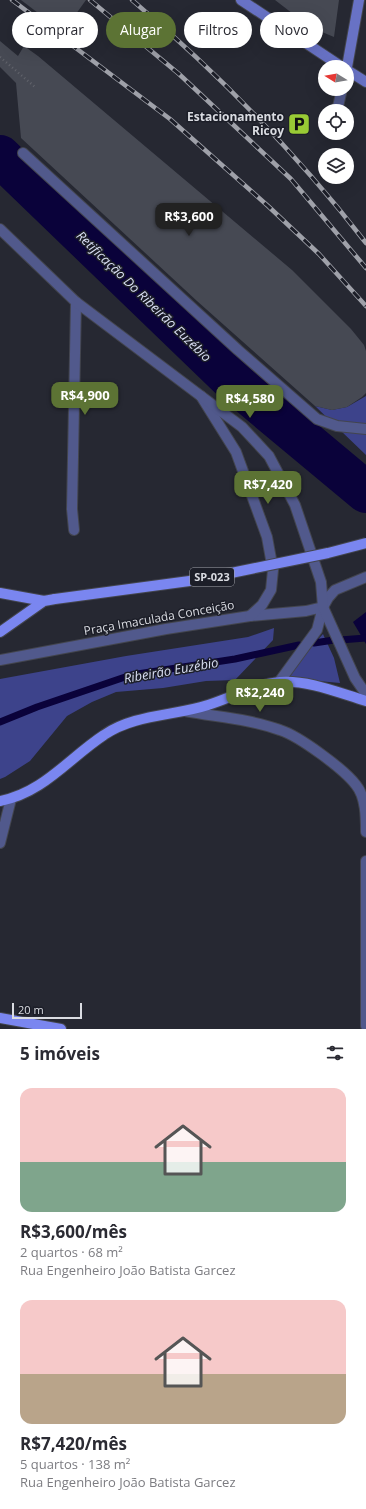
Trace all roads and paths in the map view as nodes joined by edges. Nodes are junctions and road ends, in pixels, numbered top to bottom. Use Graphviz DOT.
graph roads {
  1 [pos="241,0"];
  2 [pos="359,0"];
  3 [pos="0,57"];
  4 [pos="331,60"];
  5 [pos="349,60"];
  6 [pos="354,74"];
  7 [pos="366,82"];
  8 [pos="35,87"];
  9 [pos="23,153"];
  10 [pos="0,229"];
  11 [pos="76,302"];
  12 [pos="200,395"];
  13 [pos="366,429"];
  14 [pos="74,530"];
  15 [pos="366,543"];
  16 [pos="366,577"];
  17 [pos="0,593"];
  18 [pos="44,601"];
  19 [pos="323,607"];
  20 [pos="250,616"];
  21 [pos="0,632"];
  22 [pos="0,660"];
  23 [pos="279,682"];
  24 [pos="366,694"];
  25 [pos="366,701"];
  26 [pos="183,710"];
  27 [pos="11,799"];
  28 [pos="0,801"];
  29 [pos="366,832"];
  30 [pos="0,843"];
  31 [pos="366,861"];
  32 [pos="0,1018"];
  33 [pos="366,1026"];
  34 [pos="61,1029"];
  1 -- 4 [label="main road"];
  2 -- 5 [label="main road"];
  3 -- 8 [label="path"];
  6 -- 7 [label="main road"];
  9 -- 13 [label="street"];
  10 -- 11 [label="street"];
  11 -- 12 [label="street"];
  11 -- 14 [label="street"];
  12 -- 19 [label="street"];
  12 -- 20 [label="street"];
  15 -- 18 [label="main road, SP-023, bridge"];
  16 -- 19 [label="street"];
  17 -- 18 [label="main road"];
  18 -- 21 [label="main road"];
  19 -- 20 [label="street, Praça Imaculada Conceição"];
  19 -- 23 [label="street"];
  19 -- 24 [label="street"];
  20 -- 22 [label="street, Praça Imaculada Conceição"];
  23 -- 25 [label="main road"];
  23 -- 26 [label="main road"];
  26 -- 27 [label="main road"];
  26 -- 29 [label="street"];
  27 -- 28 [label="main road"];
  27 -- 30 [label="street"];
  31 -- 33 [label="street"];
  32 -- 34 [label="main road"];
}
